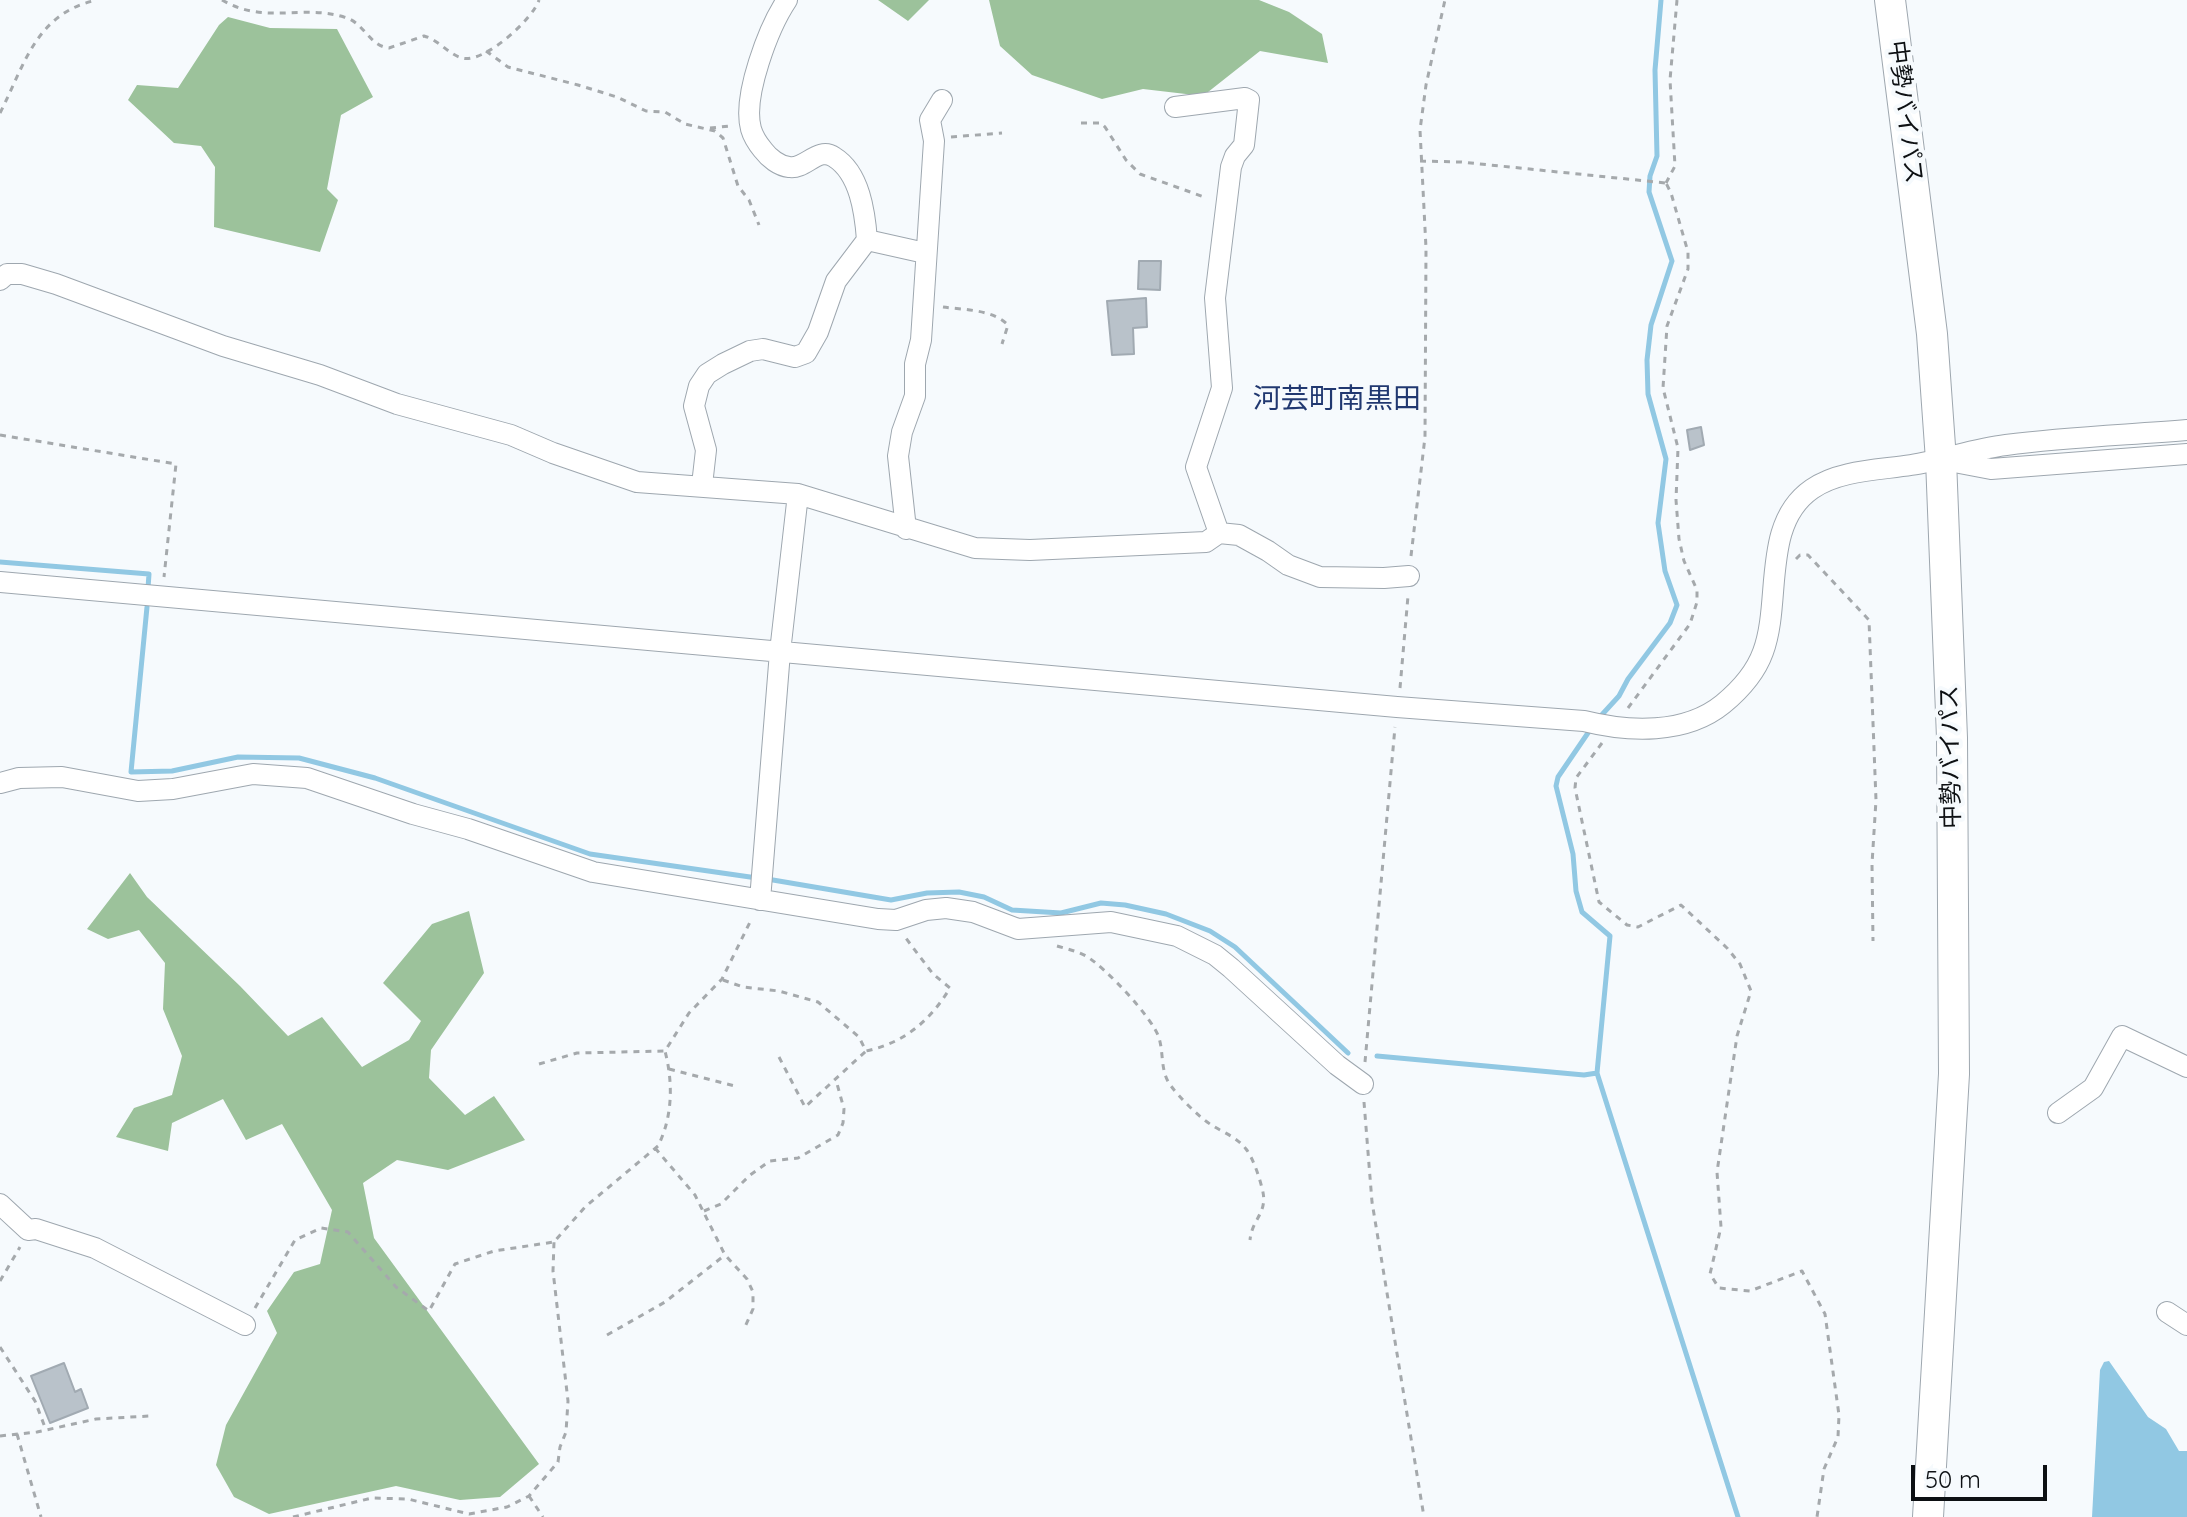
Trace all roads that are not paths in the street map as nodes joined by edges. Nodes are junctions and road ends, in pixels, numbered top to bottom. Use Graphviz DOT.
graph roads {
  1 [pos="787,0"];
  2 [pos="1890,0"];
  3 [pos="942,100"];
  4 [pos="1175,107"];
  5 [pos="867,240"];
  6 [pos="925,253"];
  7 [pos="0,280"];
  8 [pos="2187,430"];
  9 [pos="2187,454"];
  10 [pos="1941,460"];
  11 [pos="702,485"];
  12 [pos="798,494"];
  13 [pos="906,529"];
  14 [pos="1219,533"];
  15 [pos="1409,576"];
  16 [pos="0,582"];
  17 [pos="780,652"];
  18 [pos="0,783"];
  19 [pos="760,895"];
  20 [pos="2187,1067"];
  21 [pos="1363,1084"];
  22 [pos="2058,1113"];
  23 [pos="0,1204"];
  24 [pos="2167,1312"];
  25 [pos="245,1325"];
  26 [pos="2187,1325"];
  27 [pos="1928,1517"];
  1 -- 5 [label="street"];
  2 -- 10 [label="highway, 中勢バイパス"];
  3 -- 6 [label="street"];
  4 -- 14 [label="street"];
  5 -- 6 [label="street"];
  5 -- 11 [label="street"];
  6 -- 13 [label="street"];
  7 -- 11 [label="street"];
  8 -- 10 [label="street"];
  9 -- 10 [label="street"];
  10 -- 17 [label="street"];
  10 -- 27 [label="highway, 中勢バイパス"];
  11 -- 12 [label="street"];
  12 -- 13 [label="street"];
  12 -- 17 [label="street"];
  13 -- 14 [label="street"];
  14 -- 15 [label="street"];
  16 -- 17 [label="street"];
  17 -- 19 [label="street"];
  18 -- 19 [label="street"];
  19 -- 21 [label="street"];
  20 -- 22 [label="street"];
  23 -- 25 [label="street"];
  24 -- 26 [label="street"];
}
